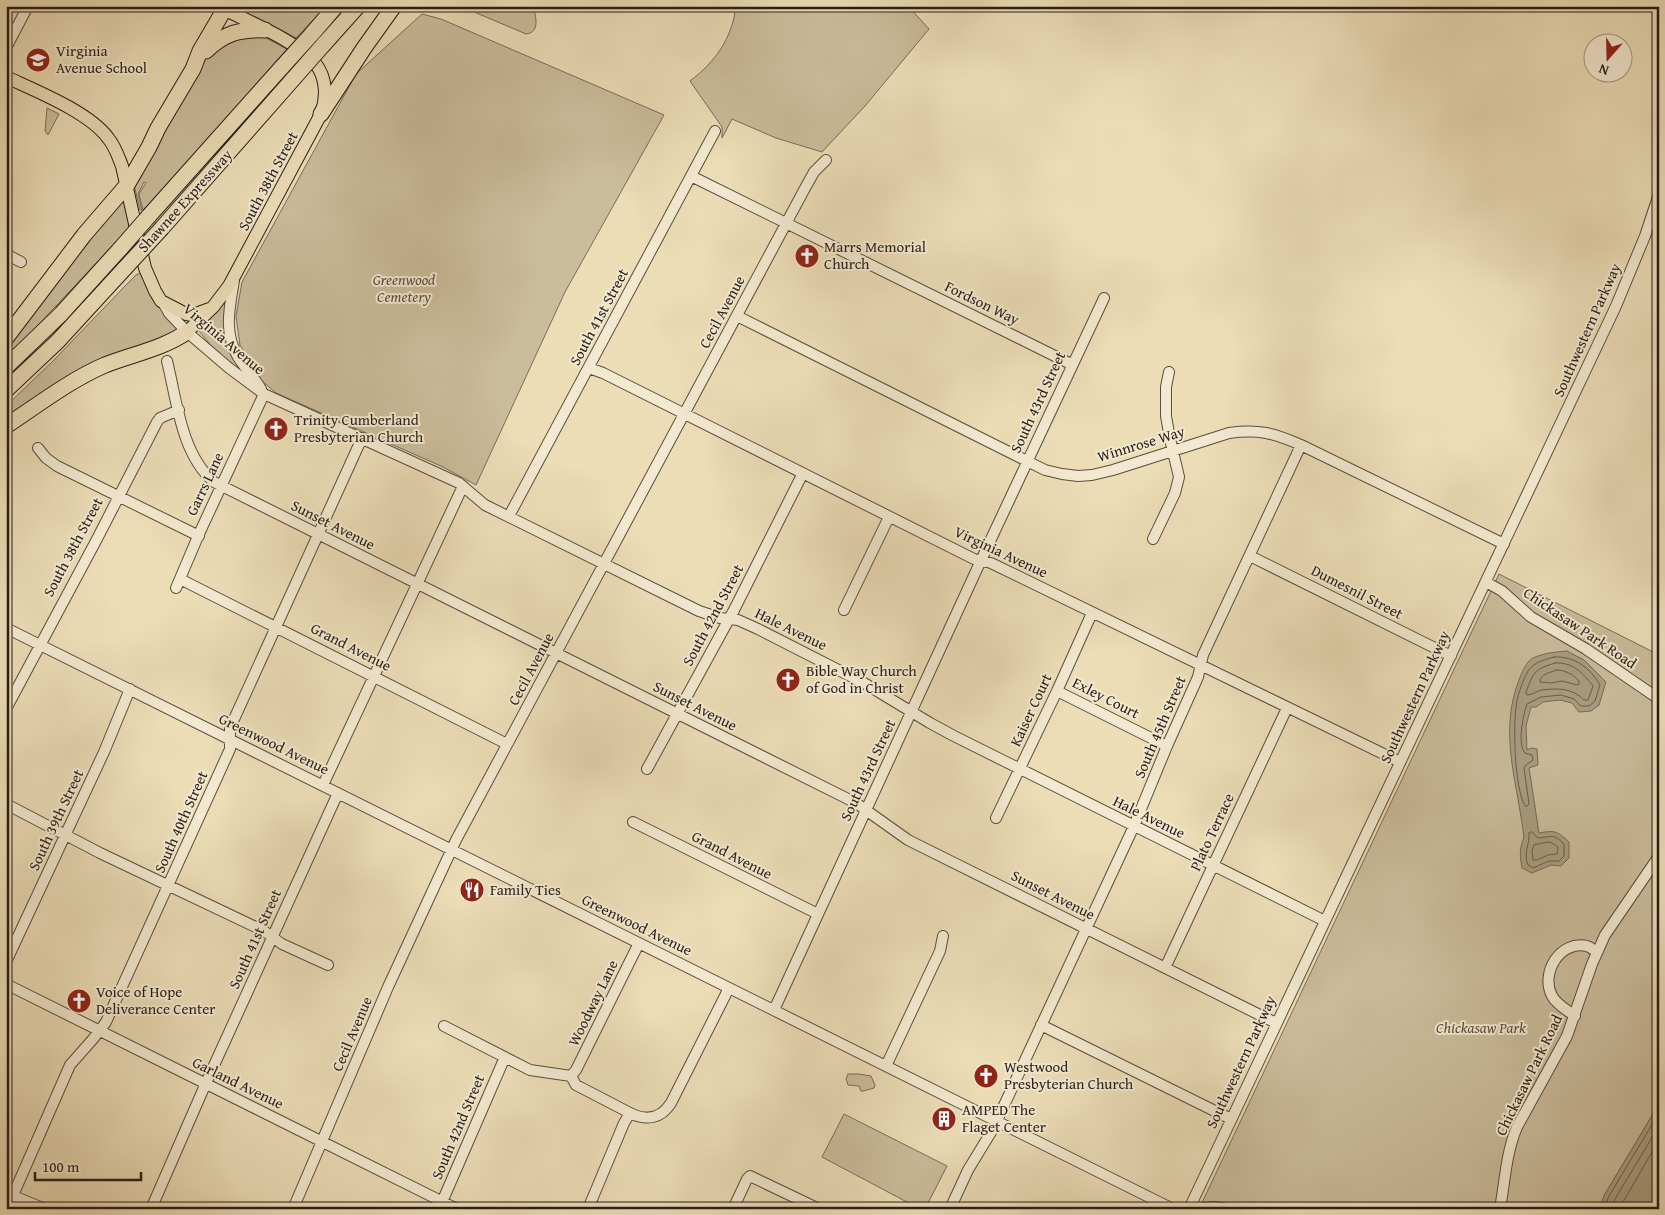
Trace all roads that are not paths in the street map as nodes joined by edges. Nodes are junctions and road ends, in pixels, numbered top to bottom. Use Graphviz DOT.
graph roads {
  1 [pos="28,6"];
  2 [pos="336,6"];
  3 [pos="358,6"];
  4 [pos="394,6"];
  5 [pos="224,7"];
  6 [pos="265,30"];
  7 [pos="6,48"];
  8 [pos="193,69"];
  9 [pos="6,76"];
  10 [pos="321,114"];
  11 [pos="715,132"];
  12 [pos="826,160"];
  13 [pos="691,176"];
  14 [pos="127,185"];
  15 [pos="1659,194"];
  16 [pos="787,223"];
  17 [pos="6,254"];
  18 [pos="21,262"];
  19 [pos="234,277"];
  20 [pos="1104,298"];
  21 [pos="162,301"];
  22 [pos="213,307"];
  23 [pos="737,316"];
  24 [pos="188,332"];
  25 [pos="6,338"];
  26 [pos="167,361"];
  27 [pos="1071,364"];
  28 [pos="6,367"];
  29 [pos="589,368"];
  30 [pos="1169,372"];
  31 [pos="6,390"];
  32 [pos="264,394"];
  33 [pos="179,410"];
  34 [pos="684,415"];
  35 [pos="6,426"];
  36 [pos="362,438"];
  37 [pos="1301,445"];
  38 [pos="38,448"];
  39 [pos="1173,450"];
  40 [pos="1027,461"];
  41 [pos="803,473"];
  42 [pos="221,486"];
  43 [pos="463,486"];
  44 [pos="119,496"];
  45 [pos="509,516"];
  46 [pos="889,517"];
  47 [pos="319,535"];
  48 [pos="199,536"];
  49 [pos="1153,539"];
  50 [pos="1504,544"];
  51 [pos="1250,556"];
  52 [pos="981,561"];
  53 [pos="605,564"];
  54 [pos="1486,582"];
  55 [pos="178,583"];
  56 [pos="417,584"];
  57 [pos="844,610"];
  58 [pos="1092,613"];
  59 [pos="729,619"];
  60 [pos="276,626"];
  61 [pos="6,628"];
  62 [pos="41,645"];
  63 [pos="557,653"];
  64 [pos="1451,656"];
  65 [pos="1201,665"];
  66 [pos="374,676"];
  67 [pos="130,689"];
  68 [pos="1057,691"];
  69 [pos="1659,699"];
  70 [pos="1287,708"];
  71 [pos="6,709"];
  72 [pos="911,712"];
  73 [pos="678,714"];
  74 [pos="230,739"];
  75 [pos="507,744"];
  76 [pos="1167,746"];
  77 [pos="1400,762"];
  78 [pos="1020,769"];
  79 [pos="647,770"];
  80 [pos="323,786"];
  81 [pos="338,793"];
  82 [pos="6,804"];
  83 [pos="866,810"];
  84 [pos="996,818"];
  85 [pos="633,822"];
  86 [pos="1134,826"];
  87 [pos="66,834"];
  88 [pos="452,849"];
  89 [pos="1659,856"];
  90 [pos="1213,865"];
  91 [pos="169,885"];
  92 [pos="818,914"];
  93 [pos="1325,921"];
  94 [pos="1086,928"];
  95 [pos="944,936"];
  96 [pos="272,937"];
  97 [pos="639,942"];
  98 [pos="1597,952"];
  99 [pos="6,962"];
  100 [pos="328,965"];
  101 [pos="1165,968"];
  102 [pos="6,984"];
  103 [pos="729,988"];
  104 [pos="774,1010"];
  105 [pos="1575,1016"];
  106 [pos="1276,1023"];
  107 [pos="1041,1025"];
  108 [pos="444,1026"];
  109 [pos="100,1031"];
  110 [pos="505,1057"];
  111 [pos="886,1066"];
  112 [pos="571,1076"];
  113 [pos="206,1083"];
  114 [pos="630,1113"];
  115 [pos="1231,1119"];
  116 [pos="996,1121"];
  117 [pos="323,1141"];
  118 [pos="10,1194"];
  119 [pos="441,1205"];
  120 [pos="7,1209"];
  121 [pos="45,1209"];
  122 [pos="151,1209"];
  123 [pos="293,1209"];
  124 [pos="457,1209"];
  125 [pos="588,1209"];
  126 [pos="734,1209"];
  127 [pos="819,1209"];
  128 [pos="950,1209"];
  129 [pos="1173,1209"];
  130 [pos="1189,1209"];
  131 [pos="1202,1209"];
  132 [pos="1230,1209"];
  133 [pos="1500,1209"];
  1 -- 7 [label="street"];
  2 -- 28 [label="highway, Shawnee Expressway, bridge"];
  3 -- 31 [label="highway, Shawnee Expressway, bridge"];
  4 -- 10 [label="highway"];
  5 -- 6 [label="main road"];
  5 -- 8 [label="highway"];
  6 -- 8 [label="highway"];
  6 -- 10 [label="main road, South 38th Street"];
  8 -- 14 [label="highway"];
  9 -- 14 [label="main road, Virginia Avenue"];
  10 -- 19 [label="main road, South 38th Street"];
  11 -- 13 [label="street, South 41st Street"];
  12 -- 16 [label="street, Cecil Avenue"];
  13 -- 16 [label="street, Fordson Way"];
  13 -- 29 [label="street, South 41st Street"];
  14 -- 21 [label="main road, Virginia Avenue"];
  14 -- 25 [label="highway"];
  15 -- 50 [label="street, Southwestern Parkway"];
  16 -- 23 [label="street, Cecil Avenue"];
  16 -- 27 [label="street, Fordson Way"];
  17 -- 18 [label="street"];
  19 -- 22 [label="main road, South 38th Street"];
  19 -- 32 [label="street"];
  20 -- 27 [label="street, South 43rd Street"];
  21 -- 22 [label="main road"];
  21 -- 24 [label="street, Virginia Avenue"];
  22 -- 24 [label="main road, South 38th Street"];
  23 -- 34 [label="street, Cecil Avenue"];
  23 -- 40 [label="street, Winnrose Way"];
  24 -- 32 [label="street, Virginia Avenue"];
  24 -- 35 [label="highway"];
  26 -- 33 [label="street, Sunset Avenue"];
  27 -- 40 [label="street, South 43rd Street"];
  29 -- 34 [label="street, Virginia Avenue"];
  29 -- 45 [label="street, South 41st Street"];
  30 -- 39 [label="street"];
  32 -- 36 [label="street, Hale Avenue"];
  32 -- 42 [label="street, Garrs Lane"];
  33 -- 42 [label="street, Sunset Avenue"];
  33 -- 44 [label="street, South 38th Street"];
  34 -- 41 [label="street, Virginia Avenue"];
  34 -- 53 [label="street, Cecil Avenue"];
  36 -- 43 [label="street, Hale Avenue"];
  36 -- 47 [label="street, South 40th Street"];
  37 -- 39 [label="street, Winnrose Way"];
  37 -- 50 [label="street, Winnrose Way"];
  37 -- 51 [label="street, South 45th Street"];
  38 -- 44 [label="street"];
  39 -- 40 [label="street, Winnrose Way"];
  39 -- 49 [label="street"];
  40 -- 52 [label="street, South 43rd Street"];
  41 -- 46 [label="street, Virginia Avenue"];
  41 -- 59 [label="street, South 42nd Street"];
  42 -- 47 [label="street, Sunset Avenue"];
  42 -- 48 [label="street, Garrs Lane"];
  43 -- 45 [label="street, Hale Avenue"];
  43 -- 56 [label="street"];
  44 -- 48 [label="street"];
  44 -- 62 [label="street, South 38th Street"];
  45 -- 53 [label="street, Hale Avenue"];
  46 -- 52 [label="street, Virginia Avenue"];
  46 -- 57 [label="street"];
  47 -- 56 [label="street, Sunset Avenue"];
  47 -- 60 [label="street, South 40th Street"];
  48 -- 55 [label="street, Garrs Lane"];
  50 -- 54 [label="street, Southwestern Parkway"];
  51 -- 64 [label="street, Dumesnil Street"];
  51 -- 65 [label="street, South 45th Street"];
  52 -- 58 [label="street, Virginia Avenue"];
  52 -- 72 [label="street, South 43rd Street"];
  53 -- 59 [label="street, Hale Avenue"];
  53 -- 63 [label="street, Cecil Avenue"];
  54 -- 64 [label="street, Southwestern Parkway"];
  54 -- 69 [label="street, Chickasaw Park Road"];
  55 -- 60 [label="street, Grand Avenue"];
  56 -- 63 [label="street, Sunset Avenue"];
  56 -- 66 [label="street"];
  58 -- 65 [label="street, Virginia Avenue"];
  58 -- 68 [label="street, Kaiser Court"];
  59 -- 72 [label="street, Hale Avenue"];
  59 -- 73 [label="street, South 42nd Street"];
  60 -- 66 [label="street, Grand Avenue"];
  60 -- 74 [label="street, South 40th Street"];
  61 -- 62 [label="street, Greenwood Avenue"];
  62 -- 67 [label="street, Greenwood Avenue"];
  62 -- 71 [label="street, South 38th Street"];
  63 -- 73 [label="street, Sunset Avenue"];
  63 -- 75 [label="street, Cecil Avenue"];
  64 -- 77 [label="street, Southwestern Parkway"];
  65 -- 70 [label="street, Virginia Avenue"];
  65 -- 76 [label="street, South 45th Street"];
  66 -- 75 [label="street, Grand Avenue"];
  66 -- 80 [label="street"];
  67 -- 74 [label="street, Greenwood Avenue"];
  67 -- 87 [label="street, South 39th Street"];
  68 -- 76 [label="street, Exley Court"];
  68 -- 78 [label="street, Kaiser Court"];
  70 -- 77 [label="street, Virginia Avenue"];
  70 -- 90 [label="street, Plato Terrace"];
  72 -- 78 [label="street, Hale Avenue"];
  72 -- 83 [label="street, South 43rd Street"];
  73 -- 79 [label="street, South 42nd Street"];
  73 -- 83 [label="street, Sunset Avenue"];
  74 -- 80 [label="street, Greenwood Avenue"];
  74 -- 91 [label="street, South 40th Street"];
  75 -- 88 [label="street, Cecil Avenue"];
  76 -- 86 [label="street, South 45th Street"];
  77 -- 93 [label="street, Southwestern Parkway"];
  78 -- 84 [label="street, Kaiser Court"];
  78 -- 86 [label="street, Hale Avenue"];
  80 -- 81 [label="street, Greenwood Avenue"];
  81 -- 88 [label="street, Greenwood Avenue"];
  81 -- 96 [label="street, South 41st Street"];
  82 -- 87 [label="street"];
  83 -- 92 [label="street, South 43rd Street"];
  83 -- 94 [label="street, Sunset Avenue"];
  85 -- 92 [label="street, Grand Avenue"];
  86 -- 90 [label="street, Hale Avenue"];
  86 -- 94 [label="street, South 45th Street"];
  87 -- 91 [label="street"];
  87 -- 99 [label="street, South 39th Street"];
  88 -- 97 [label="street, Greenwood Avenue"];
  88 -- 117 [label="street, Cecil Avenue"];
  89 -- 98 [label="street, Chickasaw Park Road"];
  90 -- 93 [label="street, Hale Avenue"];
  90 -- 101 [label="street, Plato Terrace"];
  91 -- 96 [label="street"];
  91 -- 109 [label="street, South 40th Street"];
  92 -- 104 [label="street, South 43rd Street"];
  93 -- 106 [label="street, Southwestern Parkway"];
  94 -- 101 [label="street, Sunset Avenue"];
  94 -- 107 [label="street, South 45th Street"];
  95 -- 111 [label="street"];
  96 -- 100 [label="street"];
  96 -- 113 [label="street, South 41st Street"];
  97 -- 103 [label="street, Greenwood Avenue"];
  97 -- 112 [label="street, Woodway Lane"];
  98 -- 105 [label="street, Chickasaw Park Road"];
  98 -- 105 [label="street"];
  101 -- 106 [label="street, Sunset Avenue"];
  102 -- 109 [label="street, Garland Avenue"];
  103 -- 104 [label="street, Greenwood Avenue"];
  103 -- 114 [label="street"];
  104 -- 111 [label="street, Greenwood Avenue"];
  105 -- 133 [label="street, Chickasaw Park Road"];
  106 -- 115 [label="street, Southwestern Parkway"];
  107 -- 115 [label="street"];
  107 -- 116 [label="street, South 45th Street"];
  108 -- 110 [label="street"];
  109 -- 113 [label="street, Garland Avenue"];
  109 -- 118 [label="street, South 40th Street"];
  110 -- 112 [label="street"];
  110 -- 119 [label="street, South 42nd Street"];
  111 -- 116 [label="street, Greenwood Avenue"];
  112 -- 114 [label="street"];
  113 -- 117 [label="street, Garland Avenue"];
  113 -- 122 [label="street, South 41st Street"];
  114 -- 125 [label="street"];
  115 -- 130 [label="street, Southwestern Parkway"];
  116 -- 128 [label="street, South 45th Street"];
  116 -- 129 [label="street, Greenwood Avenue"];
  117 -- 119 [label="street, Garland Avenue"];
  117 -- 123 [label="street, Cecil Avenue"];
  118 -- 120 [label="street, South 40th Street"];
  118 -- 121 [label="street"];
  119 -- 124 [label="street, Garland Avenue"];
  126 -- 127 [label="street"];
  131 -- 132 [label="street"];
}
